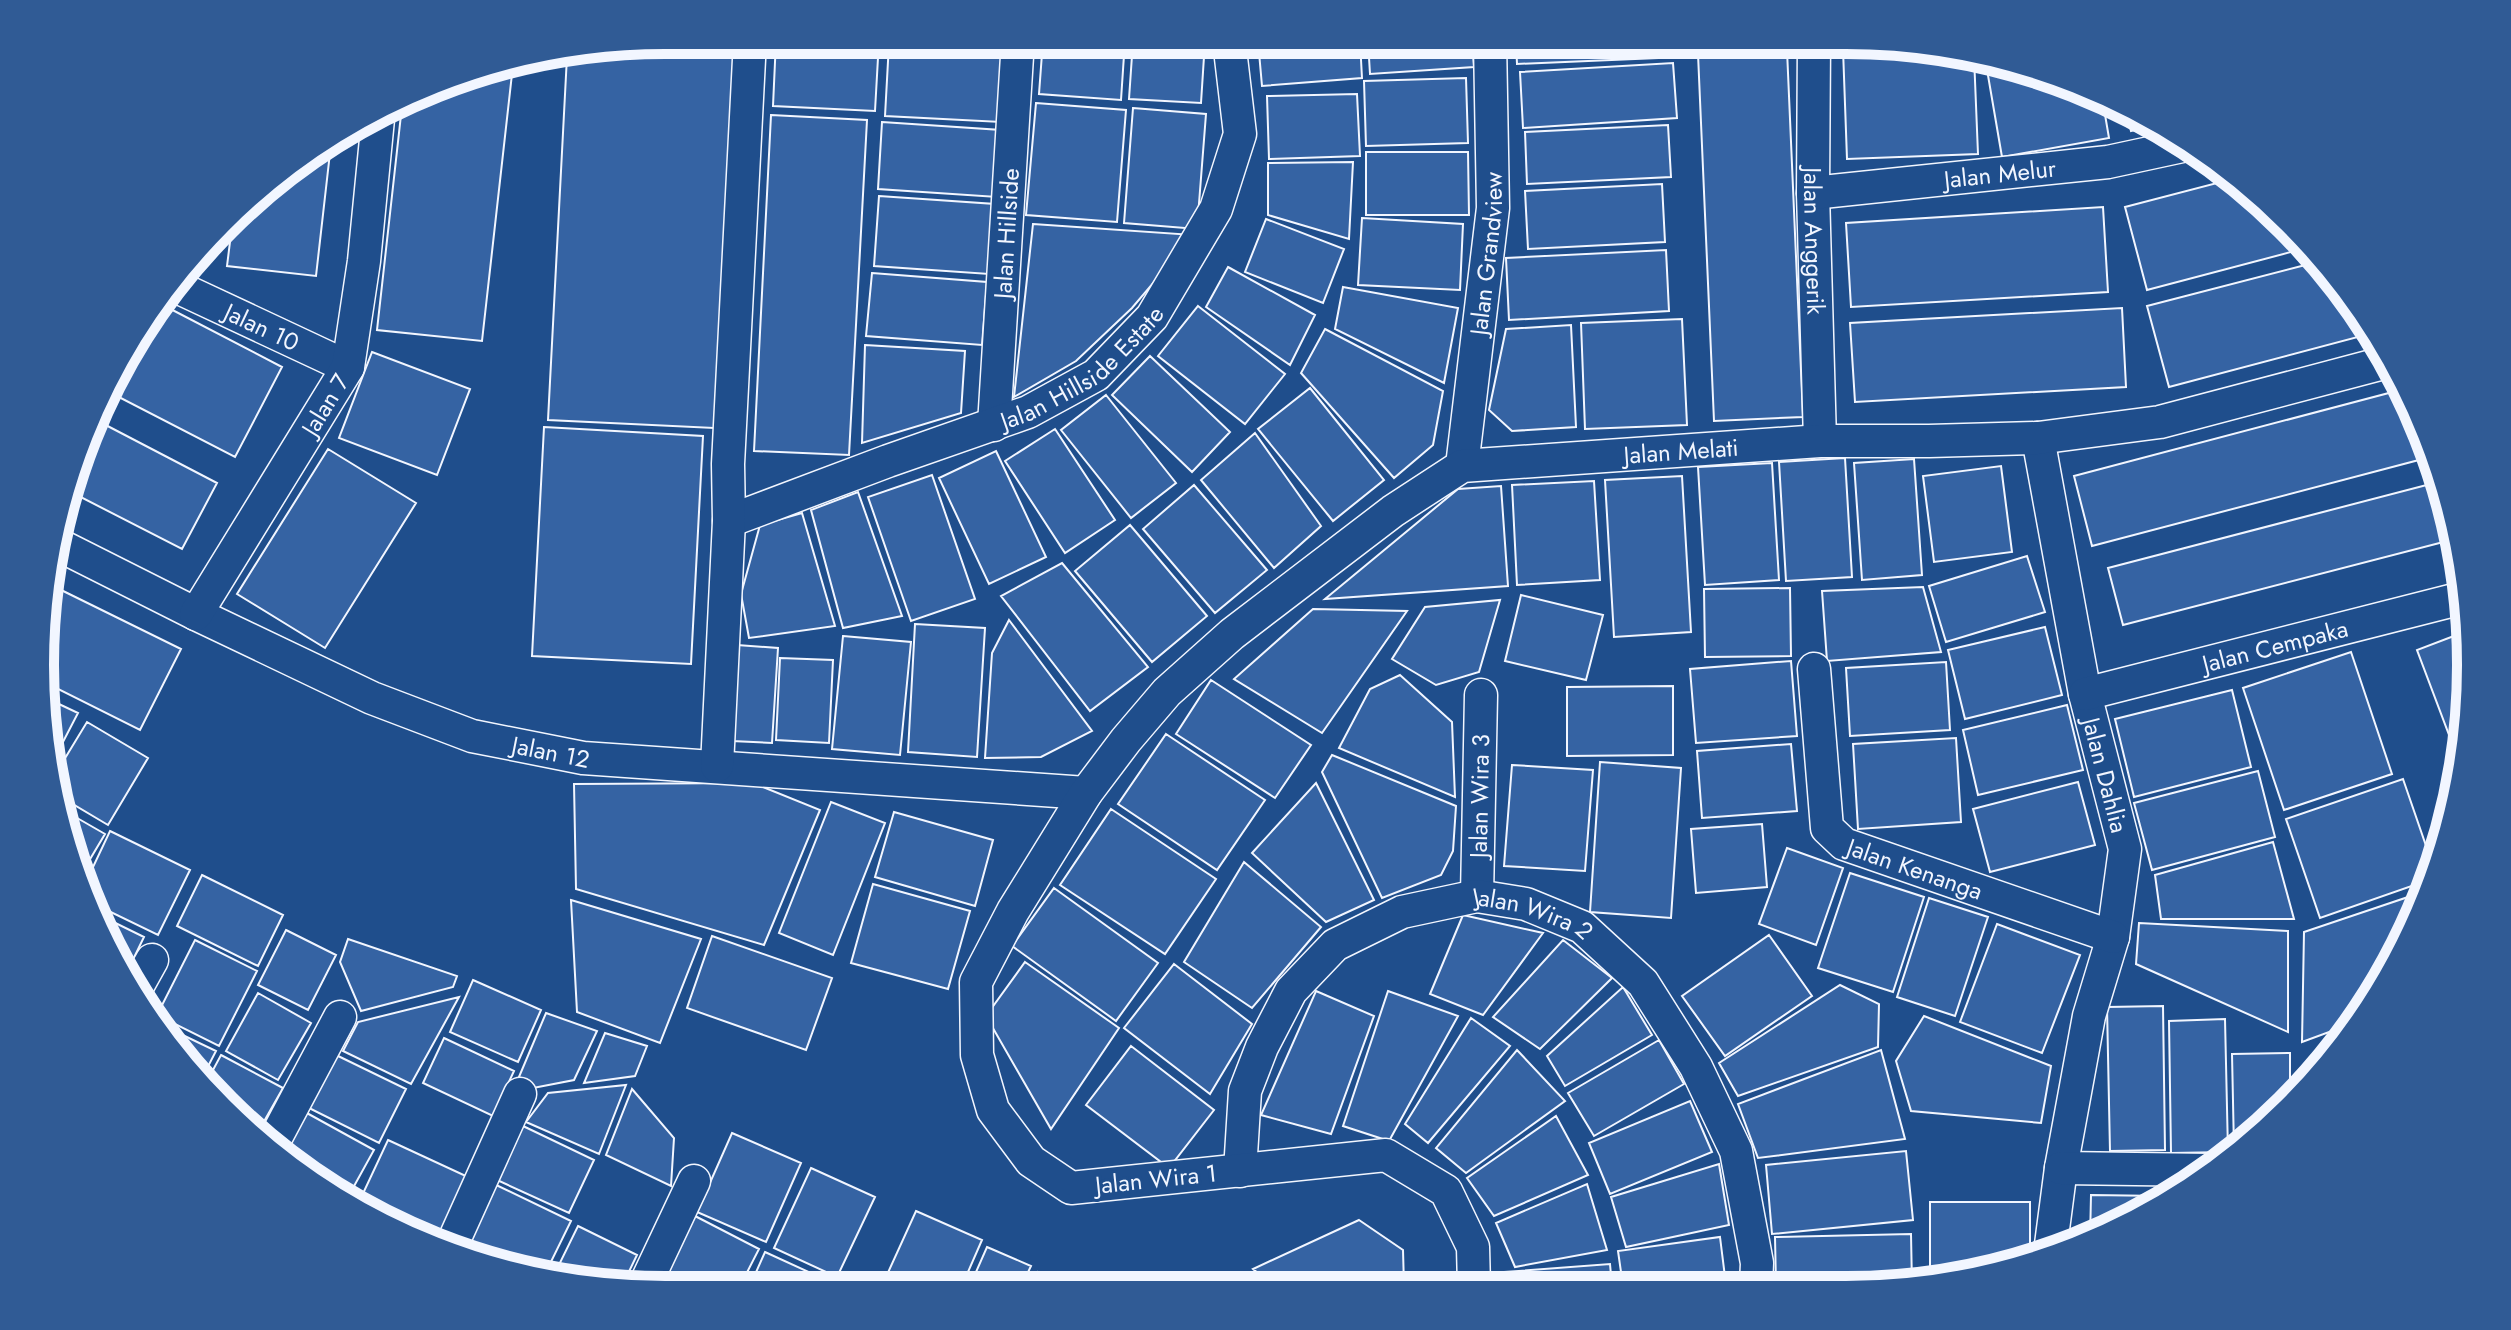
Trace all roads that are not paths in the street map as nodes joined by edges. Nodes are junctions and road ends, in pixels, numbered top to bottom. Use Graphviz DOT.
graph roads {
  1 [pos="749,54"];
  2 [pos="1017,54"];
  3 [pos="1231,54"];
  4 [pos="1490,54"];
  5 [pos="1814,54"];
  6 [pos="377,126"];
  7 [pos="2171,148"];
  8 [pos="1813,193"];
  9 [pos="183,290"];
  10 [pos="2377,365"];
  11 [pos="348,367"];
  12 [pos="994,425"];
  13 [pos="2038,438"];
  14 [pos="1820,441"];
  15 [pos="1462,466"];
  16 [pos="729,521"];
  17 [pos="66,548"];
  18 [pos="2454,600"];
  19 [pos="196,614"];
  20 [pos="1814,669"];
  21 [pos="2085,694"];
  22 [pos="1481,695"];
  23 [pos="717,766"];
  24 [pos="1086,793"];
  25 [pos="1477,896"];
  26 [pos="2113,937"];
  27 [pos="340,1017"];
  28 [pos="520,1094"];
  29 [pos="277,1136"];
  30 [pos="2061,1168"];
  31 [pos="2190,1170"];
  32 [pos="1240,1171"];
  33 [pos="694,1181"];
  34 [pos="455,1238"];
  35 [pos="2052,1240"];
  36 [pos="649,1276"];
  37 [pos="1474,1276"];
  38 [pos="1756,1276"];
  1 -- 16 [label="street"];
  2 -- 12 [label="street, Jalan Hillside"];
  3 -- 12 [label="street, Jalan Hillside Estate"];
  4 -- 15 [label="street, Jalan Grandview"];
  5 -- 8 [label="street, Jalan Anggerik"];
  6 -- 11 [label="street, Jalan 7"];
  7 -- 8 [label="street, Jalan Melur"];
  8 -- 14 [label="street, Jalan Anggerik"];
  9 -- 11 [label="street, Jalan 10"];
  10 -- 13 [label="street, Jalan Melati"];
  11 -- 19 [label="street, Jalan 7"];
  12 -- 16 [label="street, Jalan Hillside Estate"];
  13 -- 14 [label="street, Jalan Melati"];
  13 -- 21 [label="street, Jalan Dahlia"];
  14 -- 15 [label="street, Jalan Melati"];
  15 -- 24 [label="street, Jalan Melati"];
  16 -- 23 [label="street"];
  17 -- 19 [label="street, Jalan 12"];
  18 -- 21 [label="street, Jalan Cempaka"];
  19 -- 23 [label="street, Jalan 12"];
  20 -- 26 [label="street, Jalan Kenanga"];
  21 -- 26 [label="street, Jalan Dahlia"];
  22 -- 25 [label="street, Jalan Wira 3"];
  23 -- 24 [label="street, Jalan 12"];
  24 -- 32 [label="street, Jalan Wira 1"];
  25 -- 32 [label="street, Jalan Wira 2"];
  25 -- 38 [label="street, Jalan Wira 2"];
  26 -- 30 [label="street, Jalan Dahlia"];
  27 -- 29 [label="street"];
  28 -- 34 [label="street"];
  30 -- 31 [label="street"];
  30 -- 35 [label="street, Jalan Dahlia"];
  32 -- 37 [label="street, Jalan Wira 1"];
  33 -- 36 [label="street"];
}
